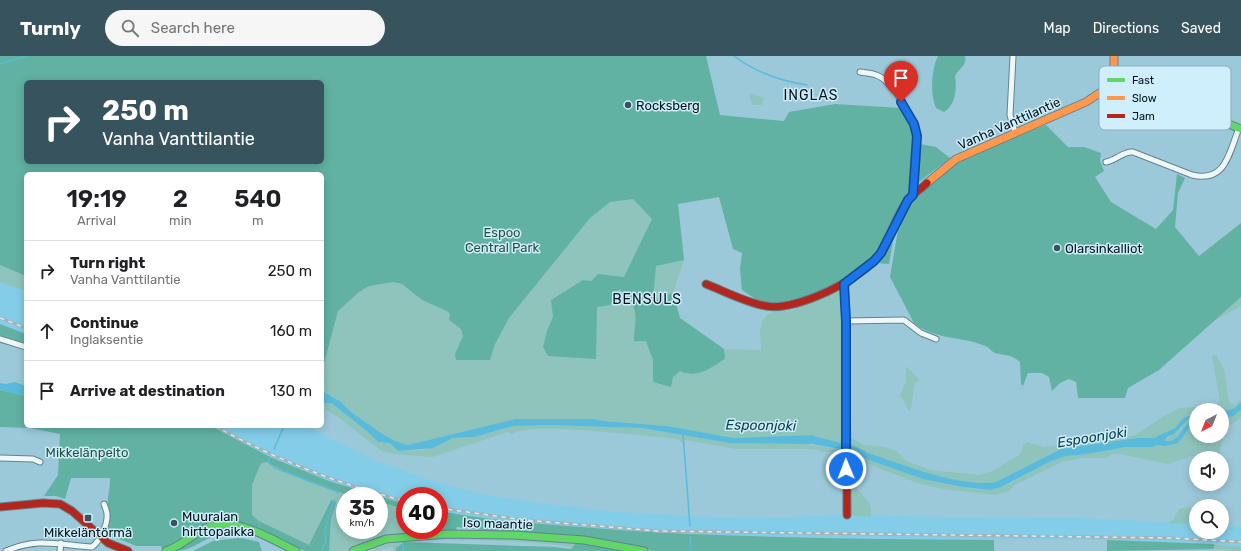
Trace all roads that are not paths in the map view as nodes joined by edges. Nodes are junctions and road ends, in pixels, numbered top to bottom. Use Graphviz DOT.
graph roads {
  1 [pos="1013,56"];
  2 [pos="1114,56"];
  3 [pos="1113,66"];
  4 [pos="860,72"];
  5 [pos="1099,97"];
  6 [pos="1240,129"];
  7 [pos="1015,132"];
  8 [pos="1106,162"];
  9 [pos="913,195"];
  10 [pos="706,284"];
  11 [pos="844,284"];
  12 [pos="846,321"];
  13 [pos="936,338"];
  14 [pos="0,339"];
  15 [pos="24,346"];
  16 [pos="0,458"];
  17 [pos="40,462"];
  18 [pos="104,504"];
  19 [pos="0,507"];
  20 [pos="847,515"];
  21 [pos="100,537"];
  22 [pos="61,543"];
  23 [pos="6,551"];
  24 [pos="60,551"];
  25 [pos="128,551"];
  26 [pos="166,551"];
  27 [pos="296,551"];
  28 [pos="353,551"];
  29 [pos="644,551"];
  1 -- 7 [label="street"];
  2 -- 3 [label="street"];
  4 -- 9 [label="street"];
  5 -- 7 [label="street, Vanha Vanttilantie"];
  6 -- 8 [label="street"];
  7 -- 9 [label="street, Vanha Vanttilantie"];
  9 -- 11 [label="street, Vanha Vanttilantie"];
  10 -- 11 [label="street, Vanha Vanttilantie"];
  11 -- 12 [label="street"];
  12 -- 13 [label="street"];
  12 -- 20 [label="street"];
  14 -- 15 [label="street"];
  16 -- 17 [label="street"];
  18 -- 21 [label="street"];
  19 -- 21 [label="street"];
  21 -- 22 [label="street"];
  21 -- 25 [label="street"];
  22 -- 23 [label="street"];
  22 -- 24 [label="street"];
  26 -- 27 [label="street"];
  28 -- 29 [label="street, Iso maantie"];
}
